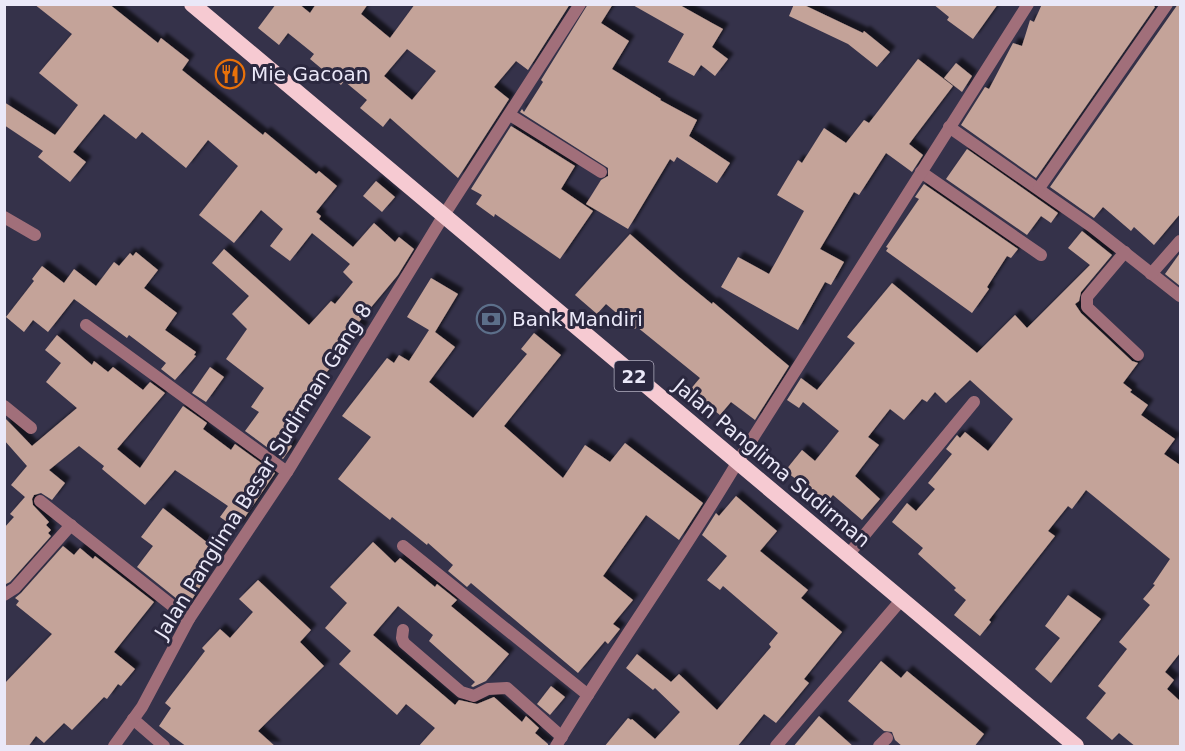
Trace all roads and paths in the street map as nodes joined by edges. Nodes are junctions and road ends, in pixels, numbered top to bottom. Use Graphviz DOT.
graph roads {
  1 [pos="192,4"];
  2 [pos="580,4"];
  3 [pos="1028,4"];
  4 [pos="1167,4"];
  5 [pos="510,115"];
  6 [pos="949,127"];
  7 [pos="601,172"];
  8 [pos="921,172"];
  9 [pos="1039,188"];
  10 [pos="444,215"];
  11 [pos="4,217"];
  12 [pos="35,235"];
  13 [pos="1180,241"];
  14 [pos="1125,252"];
  15 [pos="1041,255"];
  16 [pos="1151,274"];
  17 [pos="1180,296"];
  18 [pos="86,325"];
  19 [pos="1138,354"];
  20 [pos="974,402"];
  21 [pos="4,406"];
  22 [pos="31,428"];
  23 [pos="737,463"];
  24 [pos="287,471"];
  25 [pos="40,501"];
  26 [pos="71,525"];
  27 [pos="403,546"];
  28 [pos="848,555"];
  29 [pos="4,596"];
  30 [pos="902,599"];
  31 [pos="189,619"];
  32 [pos="403,630"];
  33 [pos="588,695"];
  34 [pos="133,719"];
  35 [pos="559,742"];
  36 [pos="114,747"];
  37 [pos="164,747"];
  38 [pos="776,747"];
  39 [pos="1076,747"];
  1 -- 10 [label="highway, Jalan Panglima Sudirman / 22"];
  2 -- 5 [label="street, Jalan Panglima Besar Sudirman Gang 8"];
  3 -- 6 [label="street"];
  4 -- 9 [label="street"];
  5 -- 7 [label="street"];
  5 -- 10 [label="street, Jalan Panglima Besar Sudirman Gang 8"];
  6 -- 8 [label="street"];
  6 -- 9 [label="street"];
  8 -- 15 [label="street"];
  8 -- 23 [label="street"];
  9 -- 14 [label="street"];
  10 -- 23 [label="highway, Jalan Panglima Sudirman / 22"];
  10 -- 24 [label="street, Jalan Panglima Besar Sudirman Gang 8"];
  11 -- 12 [label="street"];
  13 -- 16 [label="street"];
  14 -- 16 [label="street"];
  14 -- 19 [label="street"];
  16 -- 17 [label="street"];
  18 -- 24 [label="street"];
  20 -- 28 [label="street"];
  21 -- 22 [label="street"];
  23 -- 28 [label="highway, Jalan Panglima Sudirman / 22"];
  23 -- 33 [label="street"];
  24 -- 31 [label="street, Jalan Panglima Besar Sudirman Gang 8"];
  25 -- 26 [label="street"];
  26 -- 29 [label="street"];
  26 -- 31 [label="street"];
  27 -- 33 [label="street"];
  28 -- 30 [label="highway, Jalan Panglima Sudirman / 22"];
  30 -- 38 [label="street"];
  30 -- 39 [label="highway, Jalan Panglima Sudirman / 22"];
  31 -- 34 [label="street, Jalan Panglima Besar Sudirman Gang 8"];
  32 -- 35 [label="street"];
  33 -- 35 [label="street"];
  34 -- 36 [label="street, Jalan Panglima Besar Sudirman Gang 8"];
  34 -- 37 [label="street"];
}
